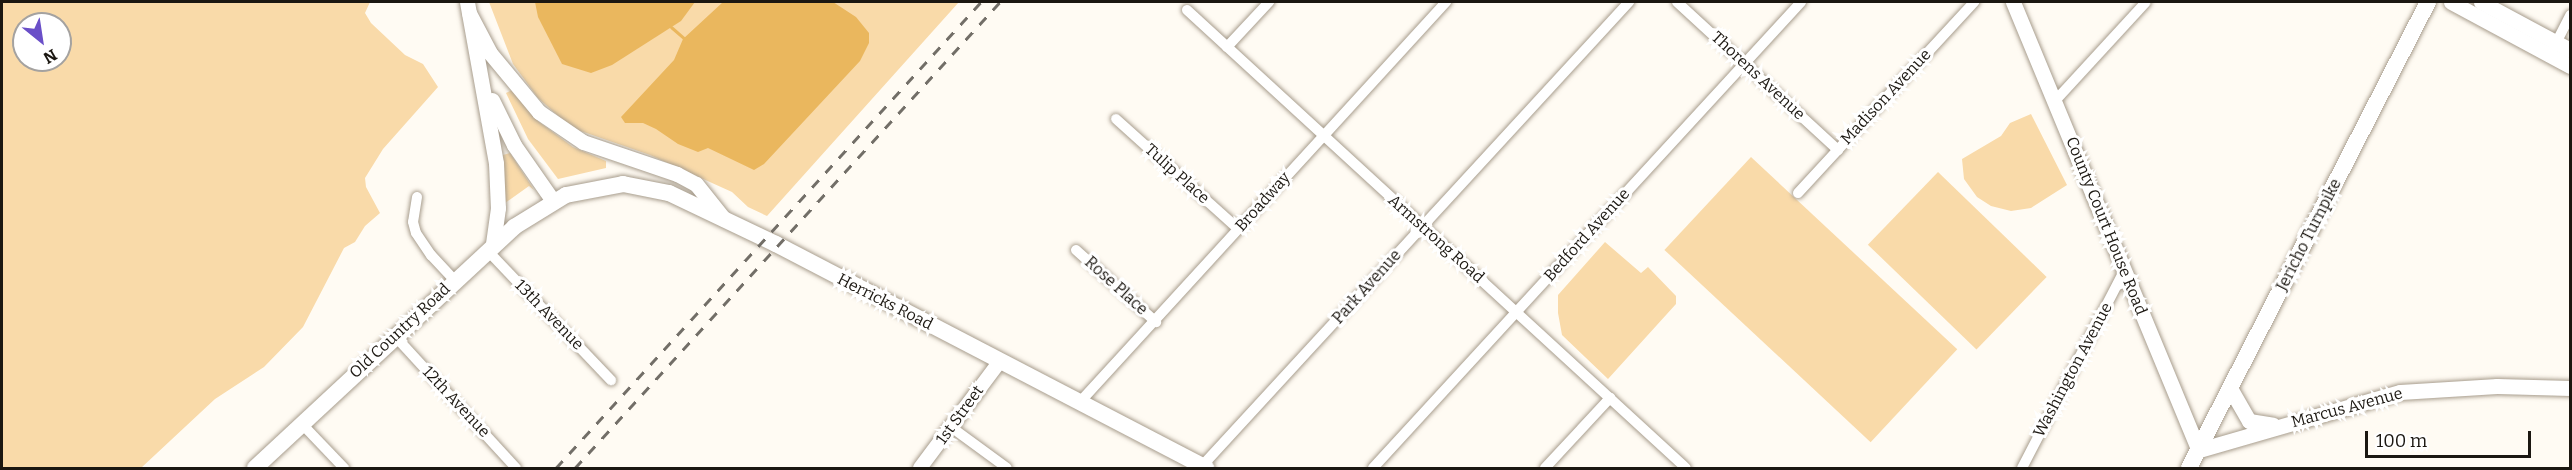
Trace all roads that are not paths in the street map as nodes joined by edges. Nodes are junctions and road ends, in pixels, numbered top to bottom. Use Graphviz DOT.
graph roads {
  1 [pos="1269,2"];
  2 [pos="1446,2"];
  3 [pos="1629,2"];
  4 [pos="1677,2"];
  5 [pos="1801,2"];
  6 [pos="1974,2"];
  7 [pos="2013,2"];
  8 [pos="2146,2"];
  9 [pos="2428,2"];
  10 [pos="2451,2"];
  11 [pos="2481,2"];
  12 [pos="468,7"];
  13 [pos="1187,10"];
  14 [pos="2571,15"];
  15 [pos="1227,47"];
  16 [pos="2553,49"];
  17 [pos="2571,50"];
  18 [pos="1745,63"];
  19 [pos="2571,66"];
  20 [pos="480,69"];
  21 [pos="2055,101"];
  22 [pos="1116,119"];
  23 [pos="1323,136"];
  24 [pos="1838,150"];
  25 [pos="1798,193"];
  26 [pos="417,196"];
  27 [pos="553,201"];
  28 [pos="724,219"];
  29 [pos="1422,226"];
  30 [pos="1238,229"];
  31 [pos="490,247"];
  32 [pos="1076,250"];
  33 [pos="2124,271"];
  34 [pos="454,280"];
  35 [pos="1516,312"];
  36 [pos="1156,322"];
  37 [pos="395,336"];
  38 [pos="1000,361"];
  39 [pos="611,380"];
  40 [pos="2230,388"];
  41 [pos="2571,388"];
  42 [pos="1610,398"];
  43 [pos="1079,403"];
  44 [pos="2300,420"];
  45 [pos="302,424"];
  46 [pos="951,427"];
  47 [pos="2199,450"];
  48 [pos="1204,467"];
  49 [pos="255,468"];
  50 [pos="344,468"];
  51 [pos="516,468"];
  52 [pos="920,468"];
  53 [pos="1007,468"];
  54 [pos="1373,468"];
  55 [pos="1545,468"];
  56 [pos="1686,468"];
  57 [pos="2022,468"];
  58 [pos="2189,468"];
  1 -- 15 [label="street"];
  2 -- 23 [label="street, Broadway"];
  3 -- 29 [label="street, Park Avenue"];
  4 -- 18 [label="street, Thorens Avenue"];
  5 -- 18 [label="street, Bedford Avenue"];
  6 -- 24 [label="street, Madison Avenue"];
  7 -- 21 [label="main road, County Court House Road"];
  8 -- 21 [label="street"];
  9 -- 40 [label="main road, Jericho Turnpike"];
  10 -- 16 [label="main road"];
  11 -- 16 [label="main road"];
  12 -- 20 [label="main road"];
  12 -- 28 [label="main road"];
  13 -- 15 [label="street, Armstrong Road"];
  14 -- 16 [label="street"];
  15 -- 23 [label="street, Armstrong Road"];
  16 -- 17 [label="main road"];
  16 -- 19 [label="main road"];
  18 -- 24 [label="street, Thorens Avenue"];
  18 -- 35 [label="street, Bedford Avenue"];
  20 -- 27 [label="main road"];
  20 -- 31 [label="main road"];
  21 -- 33 [label="main road, County Court House Road"];
  22 -- 30 [label="street, Tulip Place"];
  23 -- 29 [label="street, Armstrong Road"];
  23 -- 30 [label="street, Broadway"];
  24 -- 25 [label="street, Madison Avenue"];
  26 -- 34 [label="street"];
  27 -- 28 [label="main road, Herricks Road"];
  27 -- 31 [label="main road, Old Country Road"];
  28 -- 38 [label="main road, Herricks Road"];
  29 -- 35 [label="street, Armstrong Road"];
  29 -- 48 [label="street, Park Avenue"];
  30 -- 36 [label="street, Broadway"];
  31 -- 34 [label="main road, Old Country Road"];
  31 -- 39 [label="street, 13th Avenue"];
  32 -- 36 [label="street, Rose Place"];
  33 -- 47 [label="main road, County Court House Road"];
  33 -- 57 [label="street, Washington Avenue"];
  34 -- 37 [label="main road, Old Country Road"];
  35 -- 42 [label="street, Armstrong Road"];
  35 -- 54 [label="street, Bedford Avenue"];
  36 -- 43 [label="street, Broadway"];
  37 -- 45 [label="main road, Old Country Road"];
  37 -- 51 [label="street, 12th Avenue"];
  38 -- 43 [label="main road, Herricks Road"];
  38 -- 46 [label="street, 1st Street"];
  40 -- 44 [label="main road"];
  40 -- 47 [label="main road, Jericho Turnpike"];
  41 -- 44 [label="main road, Marcus Avenue"];
  42 -- 55 [label="street"];
  42 -- 56 [label="street, Armstrong Road"];
  43 -- 48 [label="main road, Herricks Road"];
  44 -- 47 [label="main road, Marcus Avenue"];
  45 -- 49 [label="main road, Old Country Road"];
  45 -- 50 [label="street"];
  46 -- 52 [label="street, 1st Street"];
  46 -- 53 [label="street"];
  47 -- 58 [label="main road, Jericho Turnpike"];
}
